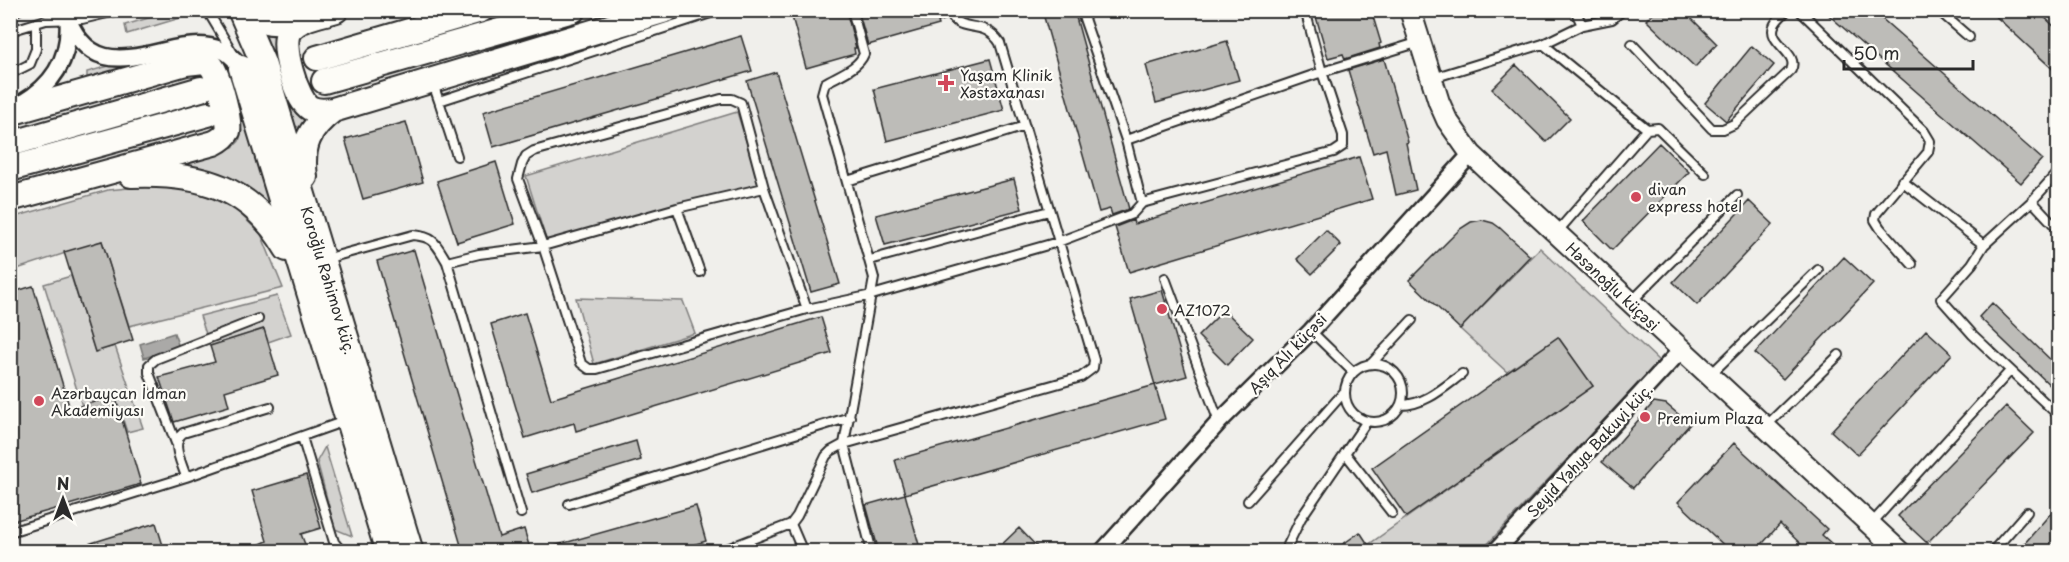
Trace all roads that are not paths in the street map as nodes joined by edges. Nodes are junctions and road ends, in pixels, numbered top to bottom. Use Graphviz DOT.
graph roads {
  1 [pos="18,10"];
  2 [pos="120,10"];
  3 [pos="207,10"];
  4 [pos="240,10"];
  5 [pos="247,10"];
  6 [pos="336,10"];
  7 [pos="481,10"];
  8 [pos="573,10"];
  9 [pos="666,10"];
  10 [pos="720,10"];
  11 [pos="852,10"];
  12 [pos="949,10"];
  13 [pos="1082,10"];
  14 [pos="1305,10"];
  15 [pos="1410,10"];
  16 [pos="1575,10"];
  17 [pos="1623,10"];
  18 [pos="1787,10"];
  19 [pos="1799,10"];
  20 [pos="1938,10"];
  21 [pos="10,13"];
  22 [pos="67,15"];
  23 [pos="304,20"];
  24 [pos="36,23"];
  25 [pos="1582,25"];
  26 [pos="10,31"];
  27 [pos="1970,37"];
  28 [pos="1420,42"];
  29 [pos="1543,44"];
  30 [pos="1632,44"];
  31 [pos="317,58"];
  32 [pos="238,62"];
  33 [pos="1322,72"];
  34 [pos="10,74"];
  35 [pos="1431,78"];
  36 [pos="324,81"];
  37 [pos="201,90"];
  38 [pos="435,90"];
  39 [pos="333,110"];
  40 [pos="10,112"];
  41 [pos="208,114"];
  42 [pos="1025,126"];
  43 [pos="1647,129"];
  44 [pos="1126,140"];
  45 [pos="10,144"];
  46 [pos="1471,154"];
  47 [pos="457,156"];
  48 [pos="10,169"];
  49 [pos="2058,172"];
  50 [pos="1705,174"];
  51 [pos="78,180"];
  52 [pos="847,181"];
  53 [pos="1902,181"];
  54 [pos="764,188"];
  55 [pos="1737,195"];
  56 [pos="10,199"];
  57 [pos="2032,201"];
  58 [pos="1142,203"];
  59 [pos="677,208"];
  60 [pos="1049,211"];
  61 [pos="309,212"];
  62 [pos="2058,229"];
  63 [pos="1556,233"];
  64 [pos="1058,242"];
  65 [pos="1984,244"];
  66 [pos="543,246"];
  67 [pos="323,259"];
  68 [pos="870,260"];
  69 [pos="447,262"];
  70 [pos="1912,264"];
  71 [pos="1818,270"];
  72 [pos="699,272"];
  73 [pos="1165,278"];
  74 [pos="307,286"];
  75 [pos="872,295"];
  76 [pos="1631,302"];
  77 [pos="807,309"];
  78 [pos="258,319"];
  79 [pos="1412,320"];
  80 [pos="1311,331"];
  81 [pos="1682,349"];
  82 [pos="1839,355"];
  83 [pos="1371,364"];
  84 [pos="2010,371"];
  85 [pos="1353,372"];
  86 [pos="1462,374"];
  87 [pos="1710,375"];
  88 [pos="1345,391"];
  89 [pos="1401,405"];
  90 [pos="270,407"];
  91 [pos="2058,415"];
  92 [pos="850,417"];
  93 [pos="348,420"];
  94 [pos="1366,421"];
  95 [pos="1220,422"];
  96 [pos="1766,427"];
  97 [pos="302,437"];
  98 [pos="176,443"];
  99 [pos="844,444"];
  100 [pos="1346,453"];
  101 [pos="186,477"];
  102 [pos="1248,501"];
  103 [pos="569,504"];
  104 [pos="2027,512"];
  105 [pos="521,513"];
  106 [pos="1392,513"];
  107 [pos="792,524"];
  108 [pos="1871,524"];
  109 [pos="10,532"];
  110 [pos="1288,545"];
  111 [pos="730,550"];
  112 [pos="1897,550"];
  113 [pos="342,552"];
  114 [pos="388,552"];
  115 [pos="411,552"];
  116 [pos="718,552"];
  117 [pos="802,552"];
  118 [pos="872,552"];
  119 [pos="1102,552"];
  120 [pos="1495,552"];
  121 [pos="1992,552"];
  1 -- 21 [label="lane"];
  2 -- 22 [label="lane"];
  3 -- 32 [label="lane"];
  4 -- 61 [label="main road, Koroğlu Rəhimov küç."];
  5 -- 23 [label="main road"];
  6 -- 23 [label="main road"];
  7 -- 31 [label="main road"];
  8 -- 36 [label="main road"];
  9 -- 38 [label="main road"];
  10 -- 38 [label="lane"];
  11 -- 52 [label="lane"];
  12 -- 42 [label="lane"];
  13 -- 44 [label="lane"];
  14 -- 33 [label="lane"];
  15 -- 28 [label="street, Həsənoğlu küçəsi"];
  16 -- 25 [label="lane"];
  17 -- 25 [label="lane"];
  18 -- 30 [label="lane"];
  19 -- 53 [label="lane"];
  20 -- 27 [label="lane"];
  22 -- 24 [label="lane"];
  22 -- 32 [label="street"];
  22 -- 40 [label="street"];
  23 -- 39 [label="main road"];
  24 -- 26 [label="lane"];
  24 -- 34 [label="lane"];
  25 -- 29 [label="lane"];
  28 -- 33 [label="lane"];
  28 -- 35 [label="street, Həsənoğlu küçəsi"];
  29 -- 35 [label="lane"];
  29 -- 43 [label="lane"];
  32 -- 74 [label="main road, Koroğlu Rəhimov küç."];
  33 -- 44 [label="lane"];
  33 -- 58 [label="lane"];
  35 -- 46 [label="street, Həsənoğlu küçəsi"];
  37 -- 45 [label="main road"];
  38 -- 39 [label="main road"];
  38 -- 47 [label="lane"];
  39 -- 61 [label="main road"];
  40 -- 51 [label="main road"];
  41 -- 48 [label="main road"];
  42 -- 52 [label="lane"];
  42 -- 60 [label="lane"];
  43 -- 50 [label="lane"];
  43 -- 63 [label="lane"];
  44 -- 58 [label="lane"];
  46 -- 63 [label="street, Həsənoğlu küçəsi"];
  46 -- 80 [label="street, Aşıq Alı küçəsi"];
  49 -- 57 [label="lane"];
  51 -- 56 [label="main road"];
  51 -- 74 [label="main road"];
  52 -- 68 [label="lane"];
  53 -- 65 [label="lane"];
  53 -- 70 [label="lane"];
  54 -- 59 [label="lane"];
  54 -- 66 [label="lane"];
  54 -- 77 [label="lane"];
  55 -- 76 [label="lane"];
  57 -- 62 [label="lane"];
  57 -- 65 [label="lane"];
  58 -- 64 [label="lane"];
  59 -- 66 [label="lane"];
  59 -- 72 [label="lane"];
  60 -- 64 [label="lane"];
  60 -- 68 [label="lane"];
  61 -- 67 [label="main road, Koroğlu Rəhimov küç."];
  63 -- 76 [label="street, Həsənoğlu küçəsi"];
  64 -- 75 [label="lane"];
  64 -- 99 [label="lane"];
  65 -- 84 [label="lane"];
  66 -- 69 [label="lane"];
  66 -- 77 [label="lane"];
  67 -- 69 [label="lane"];
  67 -- 115 [label="main road, Koroğlu Rəhimov küç."];
  68 -- 75 [label="lane"];
  69 -- 105 [label="lane"];
  71 -- 87 [label="lane"];
  73 -- 95 [label="lane"];
  74 -- 93 [label="main road, Koroğlu Rəhimov küç."];
  75 -- 77 [label="lane"];
  75 -- 92 [label="lane"];
  76 -- 81 [label="street, Həsənoğlu küçəsi"];
  78 -- 98 [label="lane"];
  79 -- 83 [label="lane"];
  80 -- 85 [label="lane"];
  80 -- 95 [label="street, Aşıq Alı küçəsi"];
  81 -- 87 [label="street, Həsənoğlu küçəsi"];
  81 -- 120 [label="street, Seyid Yəhya Bakuvi küç."];
  82 -- 96 [label="lane"];
  83 -- 85 [label="lane"];
  83 -- 89 [label="lane"];
  84 -- 91 [label="lane"];
  84 -- 108 [label="lane"];
  85 -- 88 [label="lane"];
  86 -- 89 [label="lane"];
  87 -- 96 [label="street, Həsənoğlu küçəsi"];
  88 -- 94 [label="lane"];
  88 -- 102 [label="lane"];
  89 -- 94 [label="lane"];
  90 -- 98 [label="lane"];
  92 -- 99 [label="lane"];
  92 -- 103 [label="lane"];
  93 -- 97 [label="lane"];
  93 -- 114 [label="main road, Koroğlu Rəhimov küç."];
  94 -- 100 [label="lane"];
  95 -- 119 [label="street, Aşıq Alı küçəsi"];
  96 -- 108 [label="street, Həsənoğlu küçəsi"];
  97 -- 101 [label="lane"];
  97 -- 113 [label="lane"];
  98 -- 101 [label="lane"];
  99 -- 107 [label="lane"];
  99 -- 118 [label="lane"];
  100 -- 106 [label="lane"];
  100 -- 110 [label="lane"];
  101 -- 109 [label="lane"];
  104 -- 121 [label="lane"];
  107 -- 111 [label="lane"];
  107 -- 117 [label="lane"];
  108 -- 112 [label="street, Həsənoğlu küçəsi"];
  111 -- 116 [label="lane"];
}
